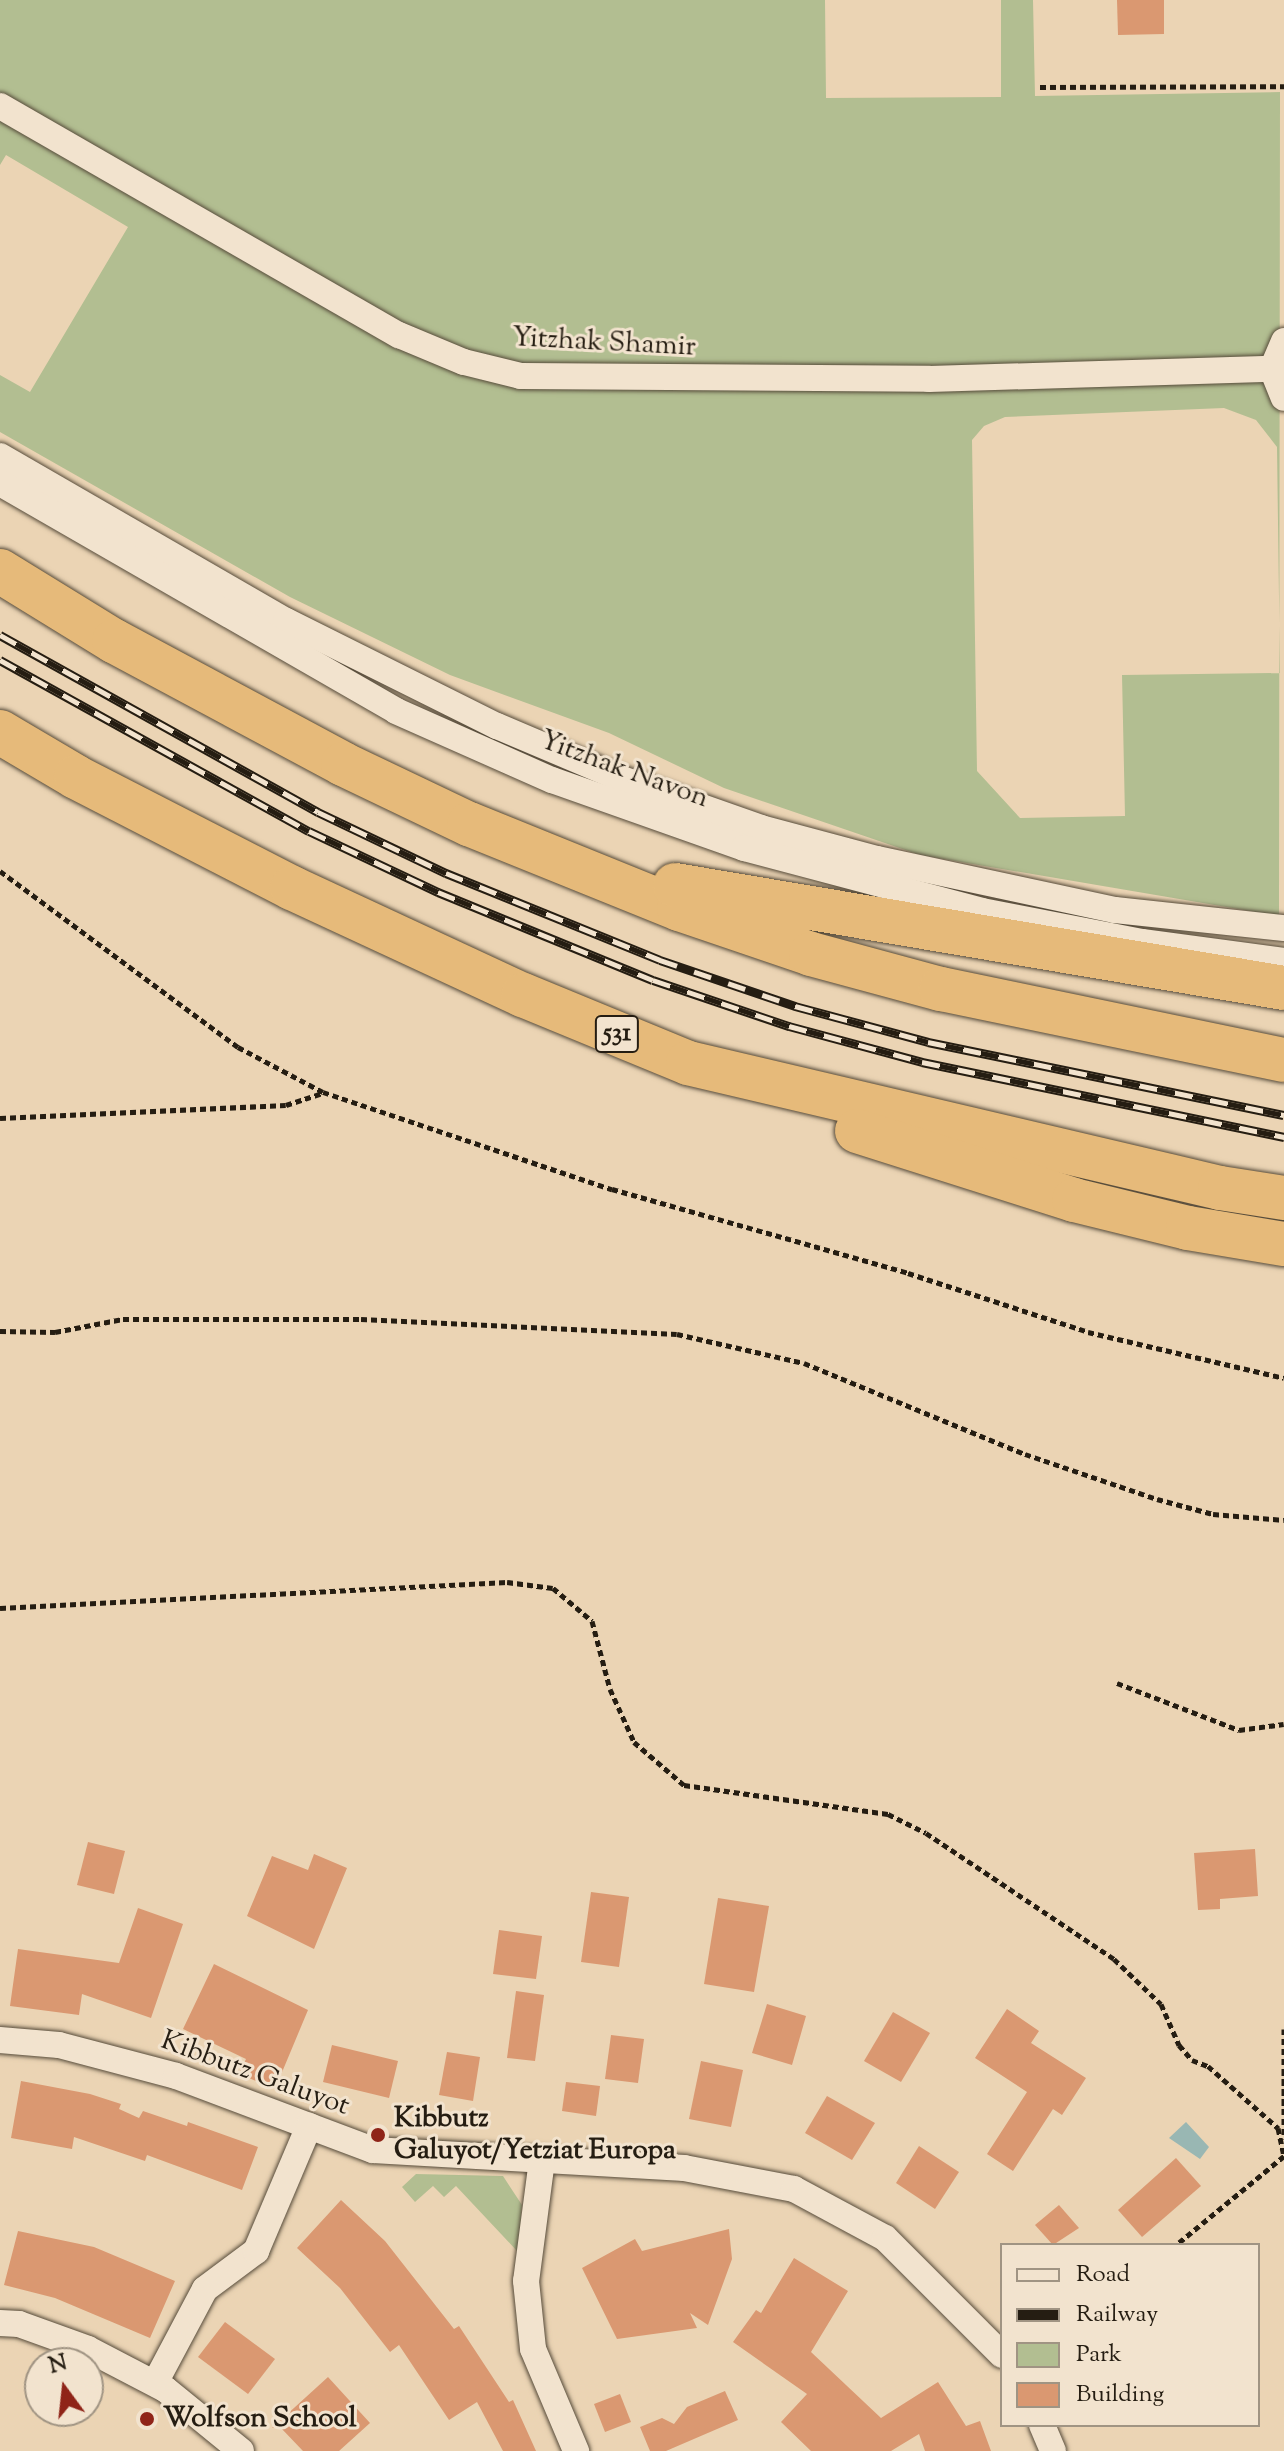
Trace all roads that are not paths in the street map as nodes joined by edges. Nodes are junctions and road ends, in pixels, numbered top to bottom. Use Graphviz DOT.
graph roads {
  1 [pos="0,106"];
  2 [pos="1284,341"];
  3 [pos="1272,369"];
  4 [pos="1284,398"];
  5 [pos="0,456"];
  6 [pos="0,483"];
  7 [pos="0,571"];
  8 [pos="0,732"];
  9 [pos="569,867"];
  10 [pos="1284,928"];
  11 [pos="1284,961"];
  12 [pos="1284,988"];
  13 [pos="1284,1060"];
  14 [pos="688,1063"];
  15 [pos="1284,1198"];
  16 [pos="1284,1244"];
  17 [pos="0,2040"];
  18 [pos="309,2126"];
  19 [pos="542,2160"];
  20 [pos="0,2323"];
  21 [pos="1000,2353"];
  22 [pos="155,2383"];
  23 [pos="1043,2427"];
  24 [pos="241,2451"];
  25 [pos="576,2451"];
  26 [pos="1053,2451"];
  1 -- 3 [label="street, Yitzhak Shamir"];
  2 -- 3 [label="street"];
  3 -- 4 [label="street"];
  5 -- 10 [label="street, Yitzhak Navon"];
  6 -- 11 [label="street, Yitzhak Navon"];
  7 -- 9 [label="highway"];
  8 -- 14 [label="highway, 531"];
  9 -- 12 [label="highway"];
  9 -- 13 [label="highway"];
  14 -- 15 [label="highway, 531"];
  14 -- 16 [label="highway"];
  17 -- 18 [label="street, Kibbutz Galuyot"];
  18 -- 19 [label="street, Kibbutz Galuyot"];
  18 -- 22 [label="street"];
  19 -- 21 [label="street, Kibbutz Galuyot"];
  19 -- 25 [label="street"];
  20 -- 22 [label="street"];
  22 -- 24 [label="street"];
  23 -- 26 [label="street"];
}
